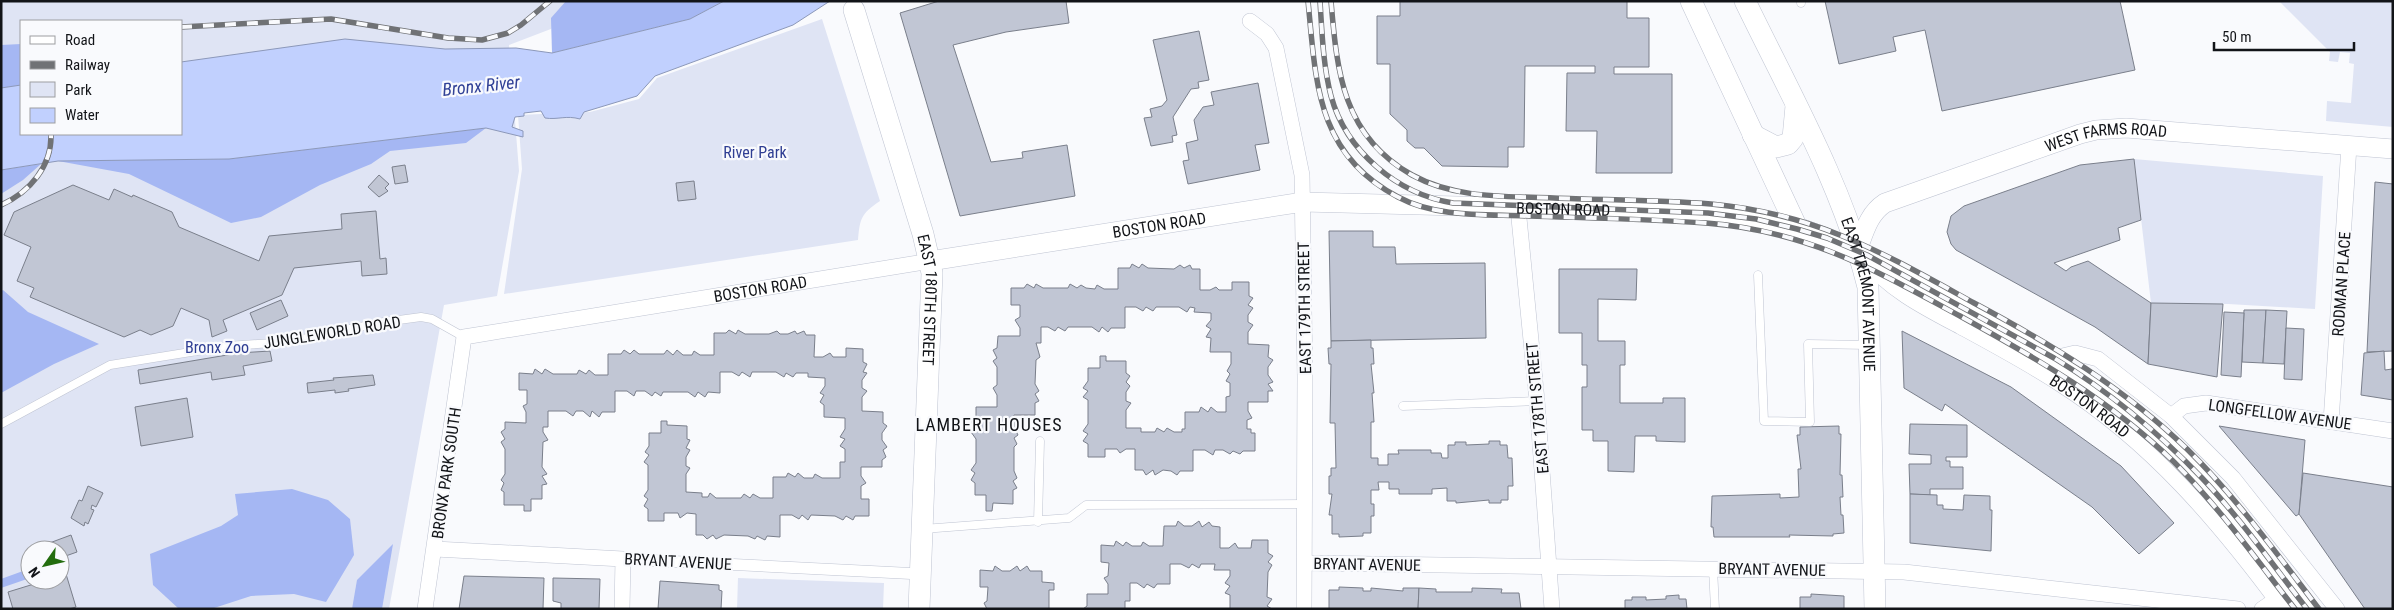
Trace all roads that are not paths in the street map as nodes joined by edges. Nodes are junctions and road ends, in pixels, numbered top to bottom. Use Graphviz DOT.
graph roads {
  1 [pos="1691,1"];
  2 [pos="1745,1"];
  3 [pos="853,5"];
  4 [pos="1250,21"];
  5 [pos="1796,106"];
  6 [pos="1753,135"];
  7 [pos="2349,146"];
  8 [pos="2392,149"];
  9 [pos="1303,202"];
  10 [pos="1518,208"];
  11 [pos="1797,228"];
  12 [pos="1857,251"];
  13 [pos="930,261"];
  14 [pos="1758,275"];
  15 [pos="464,337"];
  16 [pos="1871,346"];
  17 [pos="2054,358"];
  18 [pos="1536,401"];
  19 [pos="1403,406"];
  20 [pos="2172,416"];
  21 [pos="2331,422"];
  22 [pos="1,424"];
  23 [pos="2393,431"];
  24 [pos="1040,441"];
  25 [pos="1305,504"];
  26 [pos="1038,522"];
  27 [pos="923,529"];
  28 [pos="435,549"];
  29 [pos="623,558"];
  30 [pos="1304,563"];
  31 [pos="1549,566"];
  32 [pos="1713,568"];
  33 [pos="1874,571"];
  34 [pos="921,574"];
  35 [pos="2284,599"];
  36 [pos="2331,607"];
  37 [pos="425,609"];
  38 [pos="622,609"];
  39 [pos="919,609"];
  40 [pos="1304,609"];
  41 [pos="1552,609"];
  42 [pos="1715,609"];
  43 [pos="1875,609"];
  44 [pos="2238,609"];
  45 [pos="2262,609"];
  46 [pos="2308,609"];
  1 -- 6 [label="main road"];
  2 -- 5 [label="main road, EAST TREMONT AVENUE"];
  3 -- 13 [label="main road, EAST 180TH STREET"];
  4 -- 9 [label="street, EAST 179TH STREET"];
  5 -- 6 [label="main road"];
  5 -- 12 [label="main road, EAST TREMONT AVENUE"];
  6 -- 11 [label="main road"];
  7 -- 8 [label="street, WEST FARMS ROAD"];
  7 -- 12 [label="street, WEST FARMS ROAD"];
  7 -- 21 [label="street, RODMAN PLACE"];
  9 -- 10 [label="street, BOSTON ROAD"];
  9 -- 13 [label="street, BOSTON ROAD"];
  9 -- 25 [label="street, EAST 179TH STREET"];
  10 -- 11 [label="street, BOSTON ROAD"];
  10 -- 18 [label="street, EAST 178TH STREET"];
  11 -- 12 [label="main road, BOSTON ROAD"];
  12 -- 16 [label="main road, EAST TREMONT AVENUE"];
  12 -- 17 [label="main road, BOSTON ROAD"];
  12 -- 35 [label="street, BOSTON ROAD"];
  13 -- 15 [label="street, BOSTON ROAD"];
  13 -- 27 [label="main road, EAST 180TH STREET"];
  14 -- 16 [label="lane"];
  15 -- 22 [label="lane, JUNGLEWORLD ROAD"];
  15 -- 28 [label="street, BRONX PARK SOUTH"];
  16 -- 33 [label="main road, EAST TREMONT AVENUE"];
  17 -- 20 [label="street, BOSTON ROAD"];
  17 -- 35 [label="main road, BOSTON ROAD"];
  18 -- 19 [label="lane"];
  18 -- 31 [label="street, EAST 178TH STREET"];
  20 -- 21 [label="street, LONGFELLOW AVENUE"];
  20 -- 36 [label="street, BOSTON ROAD"];
  21 -- 23 [label="street, LONGFELLOW AVENUE"];
  24 -- 26 [label="lane"];
  25 -- 26 [label="lane"];
  25 -- 30 [label="street, EAST 179TH STREET"];
  26 -- 27 [label="lane"];
  27 -- 34 [label="main road, EAST 180TH STREET"];
  28 -- 29 [label="street, BRYANT AVENUE"];
  28 -- 37 [label="street, BRONX PARK SOUTH"];
  29 -- 34 [label="street, BRYANT AVENUE"];
  29 -- 38 [label="street"];
  30 -- 31 [label="street, BRYANT AVENUE"];
  30 -- 40 [label="street, EAST 179TH STREET"];
  31 -- 32 [label="street, BRYANT AVENUE"];
  31 -- 41 [label="street, EAST 178TH STREET"];
  32 -- 33 [label="street, BRYANT AVENUE"];
  32 -- 42 [label="lane"];
  33 -- 43 [label="main road, EAST TREMONT AVENUE"];
  33 -- 44 [label="street, BRYANT AVENUE"];
  34 -- 39 [label="main road, EAST 180TH STREET"];
  35 -- 45 [label="street"];
  35 -- 46 [label="main road, BOSTON ROAD"];
}
